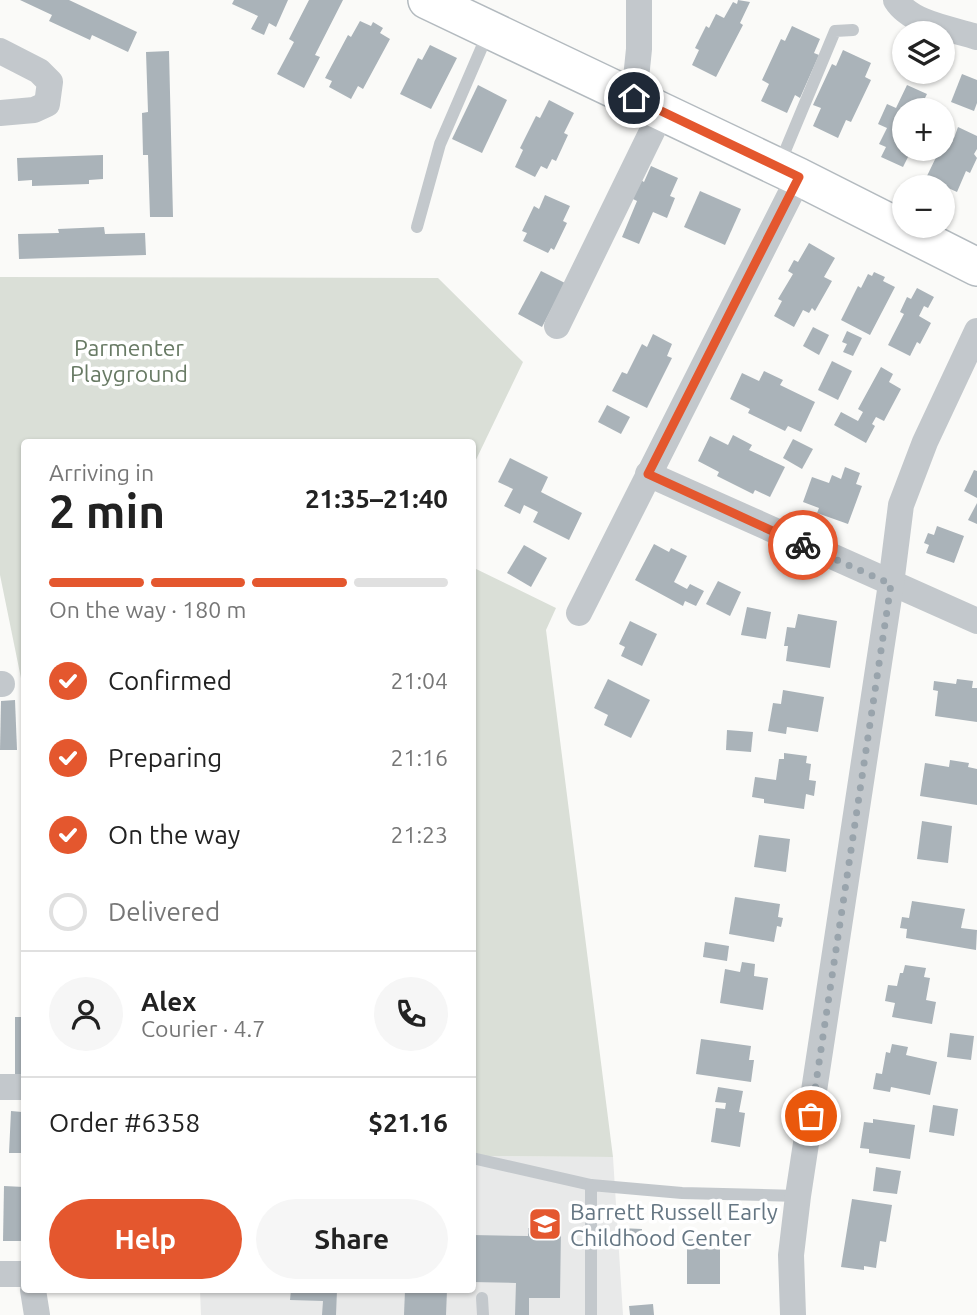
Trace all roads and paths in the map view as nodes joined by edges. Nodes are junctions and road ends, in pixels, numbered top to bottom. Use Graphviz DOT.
graph roads {
  1 [pos="428,0"];
  2 [pos="639,0"];
  3 [pos="896,0"];
  4 [pos="489,30"];
  5 [pos="853,30"];
  6 [pos="977,37"];
  7 [pos="0,51"];
  8 [pos="648,105"];
  9 [pos="0,113"];
  10 [pos="789,172"];
  11 [pos="416,227"];
  12 [pos="977,267"];
  13 [pos="557,326"];
  14 [pos="977,331"];
  15 [pos="648,474"];
  16 [pos="891,584"];
  17 [pos="579,613"];
  18 [pos="977,621"];
  19 [pos="0,1087"];
  20 [pos="21,1087"];
  21 [pos="476,1159"];
  22 [pos="591,1185"];
  23 [pos="798,1196"];
  24 [pos="0,1274"];
  25 [pos="21,1274"];
  26 [pos="33,1293"];
  27 [pos="482,1298"];
  28 [pos="37,1315"];
  29 [pos="483,1315"];
  30 [pos="591,1315"];
  31 [pos="793,1315"];
  1 -- 4 [label="main road"];
  2 -- 8 [label="street"];
  3 -- 6 [label="street"];
  4 -- 8 [label="main road"];
  4 -- 11 [label="lane"];
  5 -- 10 [label="lane"];
  7 -- 9 [label="street"];
  8 -- 10 [label="main road"];
  8 -- 13 [label="street"];
  10 -- 12 [label="main road"];
  10 -- 15 [label="street"];
  14 -- 16 [label="street"];
  15 -- 16 [label="street"];
  15 -- 17 [label="street"];
  16 -- 18 [label="street"];
  16 -- 23 [label="street"];
  19 -- 20 [label="street"];
  21 -- 22 [label="lane"];
  22 -- 23 [label="lane"];
  22 -- 30 [label="lane"];
  23 -- 31 [label="street"];
  24 -- 25 [label="street"];
  26 -- 28 [label="street"];
  27 -- 29 [label="lane"];
}
